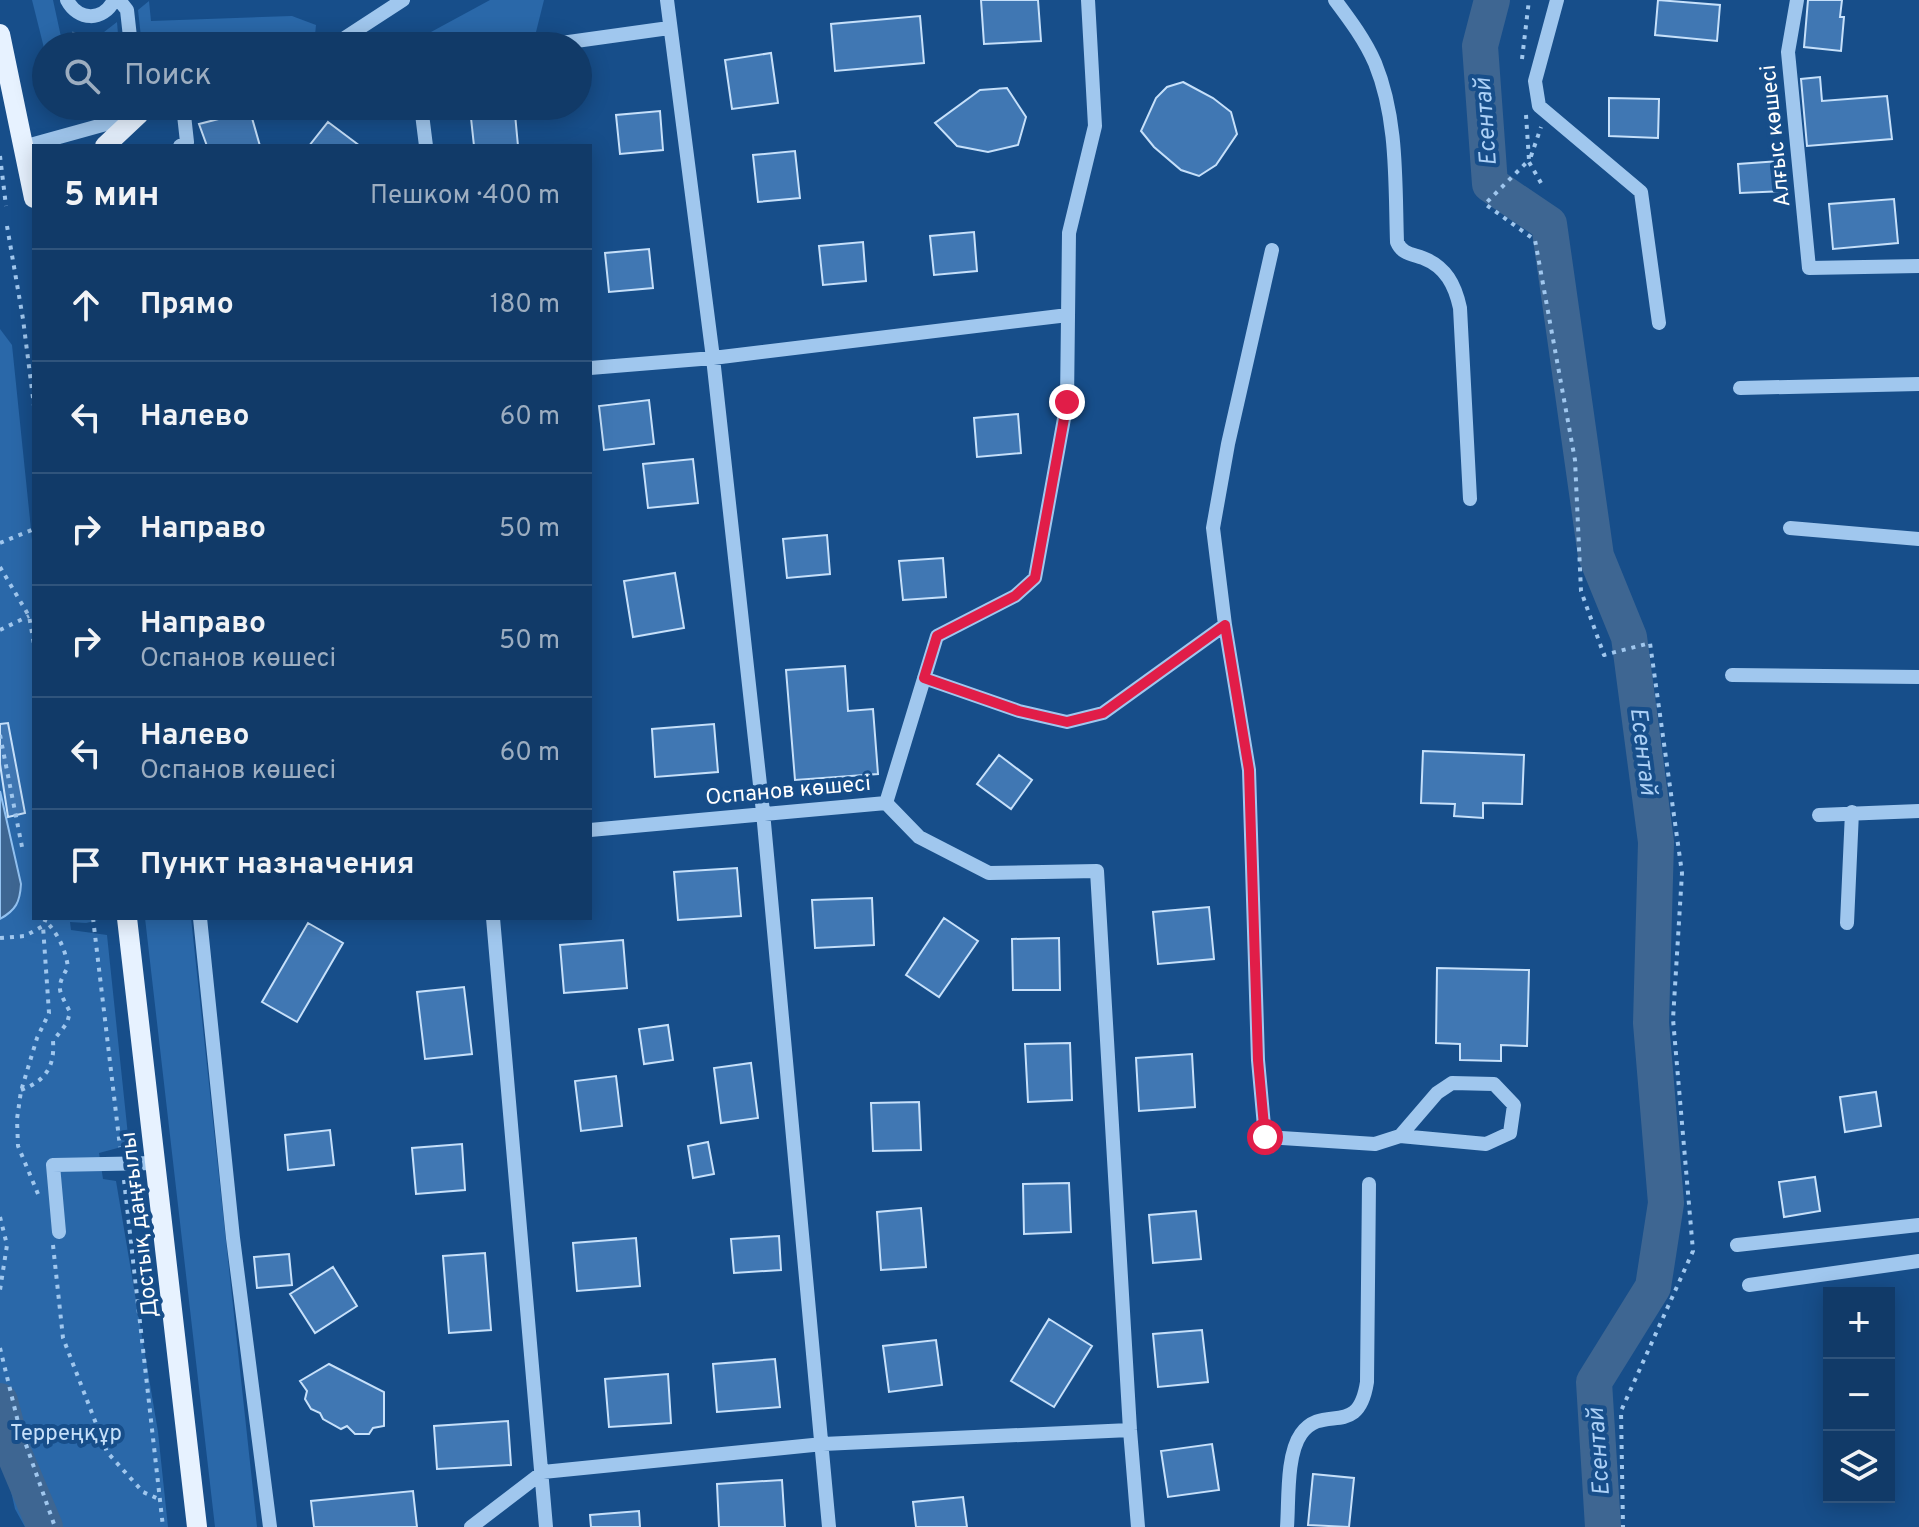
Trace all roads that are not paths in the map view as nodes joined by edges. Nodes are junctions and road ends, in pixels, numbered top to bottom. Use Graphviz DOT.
graph roads {
  1 [pos="67,0"];
  2 [pos="116,0"];
  3 [pos="403,0"];
  4 [pos="667,0"];
  5 [pos="1088,0"];
  6 [pos="1335,0"];
  7 [pos="1557,0"];
  8 [pos="1797,0"];
  9 [pos="669,28"];
  10 [pos="129,32"];
  11 [pos="354,32"];
  12 [pos="0,34"];
  13 [pos="592,39"];
  14 [pos="107,120"];
  15 [pos="129,120"];
  16 [pos="185,120"];
  17 [pos="423,120"];
  18 [pos="32,144"];
  19 [pos="32,144"];
  20 [pos="107,144"];
  21 [pos="184,144"];
  22 [pos="426,144"];
  23 [pos="23,147"];
  24 [pos="32,189"];
  25 [pos="1272,250"];
  26 [pos="1919,266"];
  27 [pos="1068,315"];
  28 [pos="1659,323"];
  29 [pos="713,358"];
  30 [pos="592,368"];
  31 [pos="1919,384"];
  32 [pos="1740,388"];
  33 [pos="1470,499"];
  34 [pos="1790,528"];
  35 [pos="1919,539"];
  36 [pos="1225,625"];
  37 [pos="1732,675"];
  38 [pos="1919,677"];
  39 [pos="924,678"];
  40 [pos="886,803"];
  41 [pos="1919,811"];
  42 [pos="763,812"];
  43 [pos="1852,812"];
  44 [pos="1819,815"];
  45 [pos="592,830"];
  46 [pos="127,920"];
  47 [pos="200,920"];
  48 [pos="493,920"];
  49 [pos="1847,923"];
  50 [pos="1400,1136"];
  51 [pos="156,1163"];
  52 [pos="1369,1184"];
  53 [pos="1919,1225"];
  54 [pos="55,1234"];
  55 [pos="1737,1245"];
  56 [pos="1919,1261"];
  57 [pos="1749,1285"];
  58 [pos="1130,1430"];
  59 [pos="823,1444"];
  60 [pos="543,1472"];
  61 [pos="197,1527"];
  62 [pos="270,1527"];
  63 [pos="471,1527"];
  64 [pos="546,1527"];
  65 [pos="829,1527"];
  66 [pos="1138,1527"];
  67 [pos="1287,1527"];
  1 -- 2 [label="street"];
  2 -- 10 [label="street"];
  3 -- 11 [label="street"];
  4 -- 9 [label="street"];
  5 -- 27 [label="street, Оспанов көшесі"];
  6 -- 33 [label="street"];
  7 -- 28 [label="street"];
  8 -- 26 [label="street, Алғыс көшесі"];
  9 -- 13 [label="street"];
  9 -- 29 [label="street"];
  12 -- 23 [label="main road"];
  14 -- 19 [label="street"];
  15 -- 20 [label="main road"];
  16 -- 21 [label="street"];
  17 -- 22 [label="street"];
  18 -- 23 [label="street"];
  23 -- 24 [label="main road"];
  25 -- 36 [label="street"];
  27 -- 29 [label="street"];
  27 -- 39 [label="street, Оспанов көшесі"];
  29 -- 30 [label="street"];
  29 -- 42 [label="street"];
  31 -- 32 [label="street"];
  34 -- 35 [label="street"];
  36 -- 39 [label="street"];
  36 -- 50 [label="street"];
  37 -- 38 [label="street"];
  39 -- 40 [label="street, Оспанов көшесі"];
  40 -- 42 [label="street, Оспанов көшесі"];
  40 -- 58 [label="street"];
  41 -- 43 [label="street"];
  42 -- 45 [label="street, Оспанов көшесі"];
  42 -- 59 [label="street"];
  43 -- 44 [label="street"];
  43 -- 49 [label="street"];
  46 -- 51 [label="main road, Достық даңғылы"];
  47 -- 62 [label="street"];
  48 -- 60 [label="street"];
  50 -- 50 [label="street"];
  51 -- 54 [label="street"];
  51 -- 61 [label="main road, Достық даңғылы"];
  52 -- 67 [label="street"];
  53 -- 55 [label="street"];
  56 -- 57 [label="street"];
  58 -- 59 [label="street"];
  58 -- 66 [label="street"];
  59 -- 60 [label="street"];
  59 -- 65 [label="street"];
  60 -- 63 [label="street"];
  60 -- 64 [label="street"];
}
